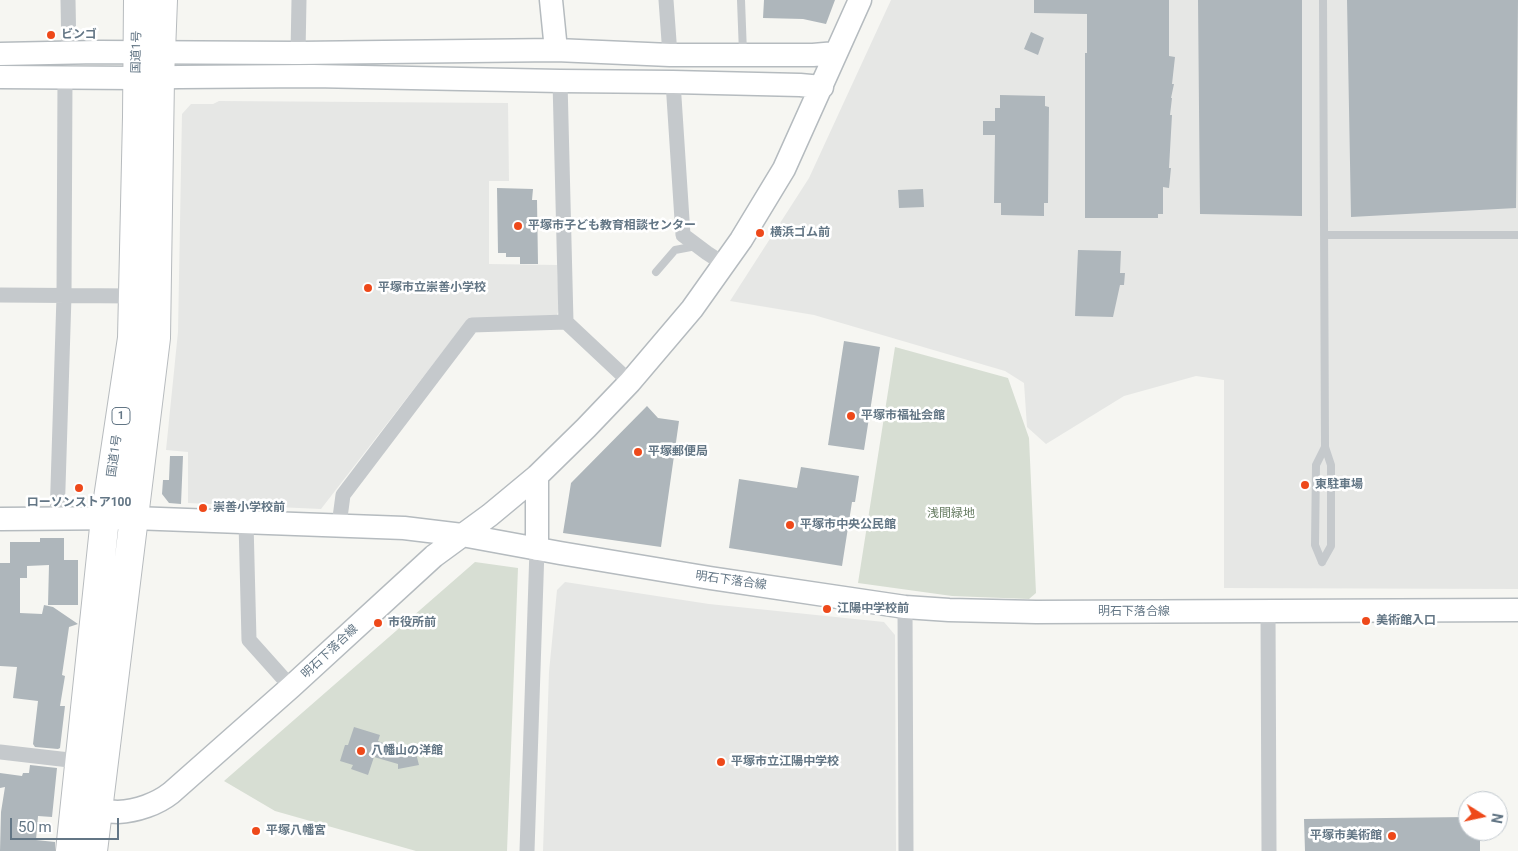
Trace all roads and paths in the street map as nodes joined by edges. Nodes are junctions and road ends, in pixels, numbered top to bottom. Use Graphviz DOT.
graph roads {
  1 [pos="68,0"];
  2 [pos="138,0"];
  3 [pos="164,0"];
  4 [pos="299,0"];
  5 [pos="551,0"];
  6 [pos="666,0"];
  7 [pos="741,0"];
  8 [pos="860,0"];
  9 [pos="1323,0"];
  10 [pos="556,50"];
  11 [pos="68,53"];
  12 [pos="836,53"];
  13 [pos="0,54"];
  14 [pos="298,54"];
  15 [pos="670,55"];
  16 [pos="744,55"];
  17 [pos="149,65"];
  18 [pos="0,77"];
  19 [pos="65,78"];
  20 [pos="560,81"];
  21 [pos="673,82"];
  22 [pos="822,87"];
  23 [pos="1324,235"];
  24 [pos="1518,235"];
  25 [pos="698,246"];
  26 [pos="724,264"];
  27 [pos="656,272"];
  28 [pos="0,295"];
  29 [pos="64,296"];
  30 [pos="134,296"];
  31 [pos="566,322"];
  32 [pos="630,382"];
  33 [pos="1325,447"];
  34 [pos="537,476"];
  35 [pos="105,518"];
  36 [pos="133,518"];
  37 [pos="0,519"];
  38 [pos="57,519"];
  39 [pos="246,522"];
  40 [pos="339,525"];
  41 [pos="462,534"];
  42 [pos="536,549"];
  43 [pos="905,607"];
  44 [pos="1518,610"];
  45 [pos="1268,611"];
  46 [pos="292,687"];
  47 [pos="111,696"];
  48 [pos="0,752"];
  49 [pos="78,761"];
  50 [pos="97,811"];
  51 [pos="70,851"];
  52 [pos="81,851"];
  53 [pos="93,851"];
  54 [pos="527,851"];
  55 [pos="906,851"];
  56 [pos="1269,851"];
  1 -- 11 [label="street"];
  2 -- 17 [label="highway, 国道1号 / 1"];
  3 -- 17 [label="highway, 国道1号 / 1"];
  4 -- 14 [label="street"];
  5 -- 10 [label="street"];
  6 -- 15 [label="street"];
  7 -- 16 [label="lane"];
  8 -- 12 [label="street"];
  9 -- 23 [label="lane"];
  10 -- 14 [label="street"];
  10 -- 15 [label="street"];
  11 -- 13 [label="street"];
  11 -- 17 [label="street"];
  12 -- 16 [label="street"];
  12 -- 22 [label="street"];
  14 -- 17 [label="street"];
  15 -- 16 [label="street"];
  17 -- 19 [label="street"];
  17 -- 20 [label="street"];
  17 -- 30 [label="highway, 国道1号 / 1"];
  17 -- 36 [label="highway, 国道1号 / 1"];
  18 -- 19 [label="street"];
  19 -- 29 [label="street"];
  20 -- 21 [label="street"];
  20 -- 31 [label="street"];
  21 -- 22 [label="street"];
  21 -- 25 [label="street"];
  22 -- 26 [label="street"];
  23 -- 24 [label="lane"];
  23 -- 33 [label="lane"];
  25 -- 26 [label="street"];
  25 -- 27 [label="lane"];
  26 -- 32 [label="street"];
  28 -- 29 [label="street"];
  29 -- 30 [label="street"];
  29 -- 38 [label="street"];
  30 -- 35 [label="highway, 国道1号 / 1"];
  31 -- 32 [label="street"];
  31 -- 40 [label="street"];
  32 -- 34 [label="street"];
  33 -- 33 [label="lane"];
  34 -- 41 [label="street"];
  34 -- 42 [label="street"];
  35 -- 36 [label="street"];
  35 -- 38 [label="street"];
  35 -- 49 [label="highway, 国道1号 / 1"];
  36 -- 39 [label="street"];
  36 -- 47 [label="highway, 国道1号 / 1"];
  37 -- 38 [label="street"];
  39 -- 40 [label="street"];
  39 -- 46 [label="street"];
  40 -- 41 [label="street"];
  41 -- 42 [label="street, 明石下落合線"];
  41 -- 46 [label="street, 明石下落合線"];
  42 -- 43 [label="street, 明石下落合線"];
  42 -- 54 [label="street"];
  43 -- 45 [label="street, 明石下落合線"];
  43 -- 55 [label="street"];
  44 -- 45 [label="street, 明石下落合線"];
  45 -- 56 [label="street"];
  46 -- 50 [label="street, 明石下落合線"];
  47 -- 49 [label="highway"];
  47 -- 50 [label="highway, 国道1号 / 1"];
  48 -- 49 [label="street"];
  49 -- 51 [label="highway, 国道1号 / 1"];
  50 -- 52 [label="street"];
  50 -- 53 [label="highway, 国道1号 / 1"];
}
